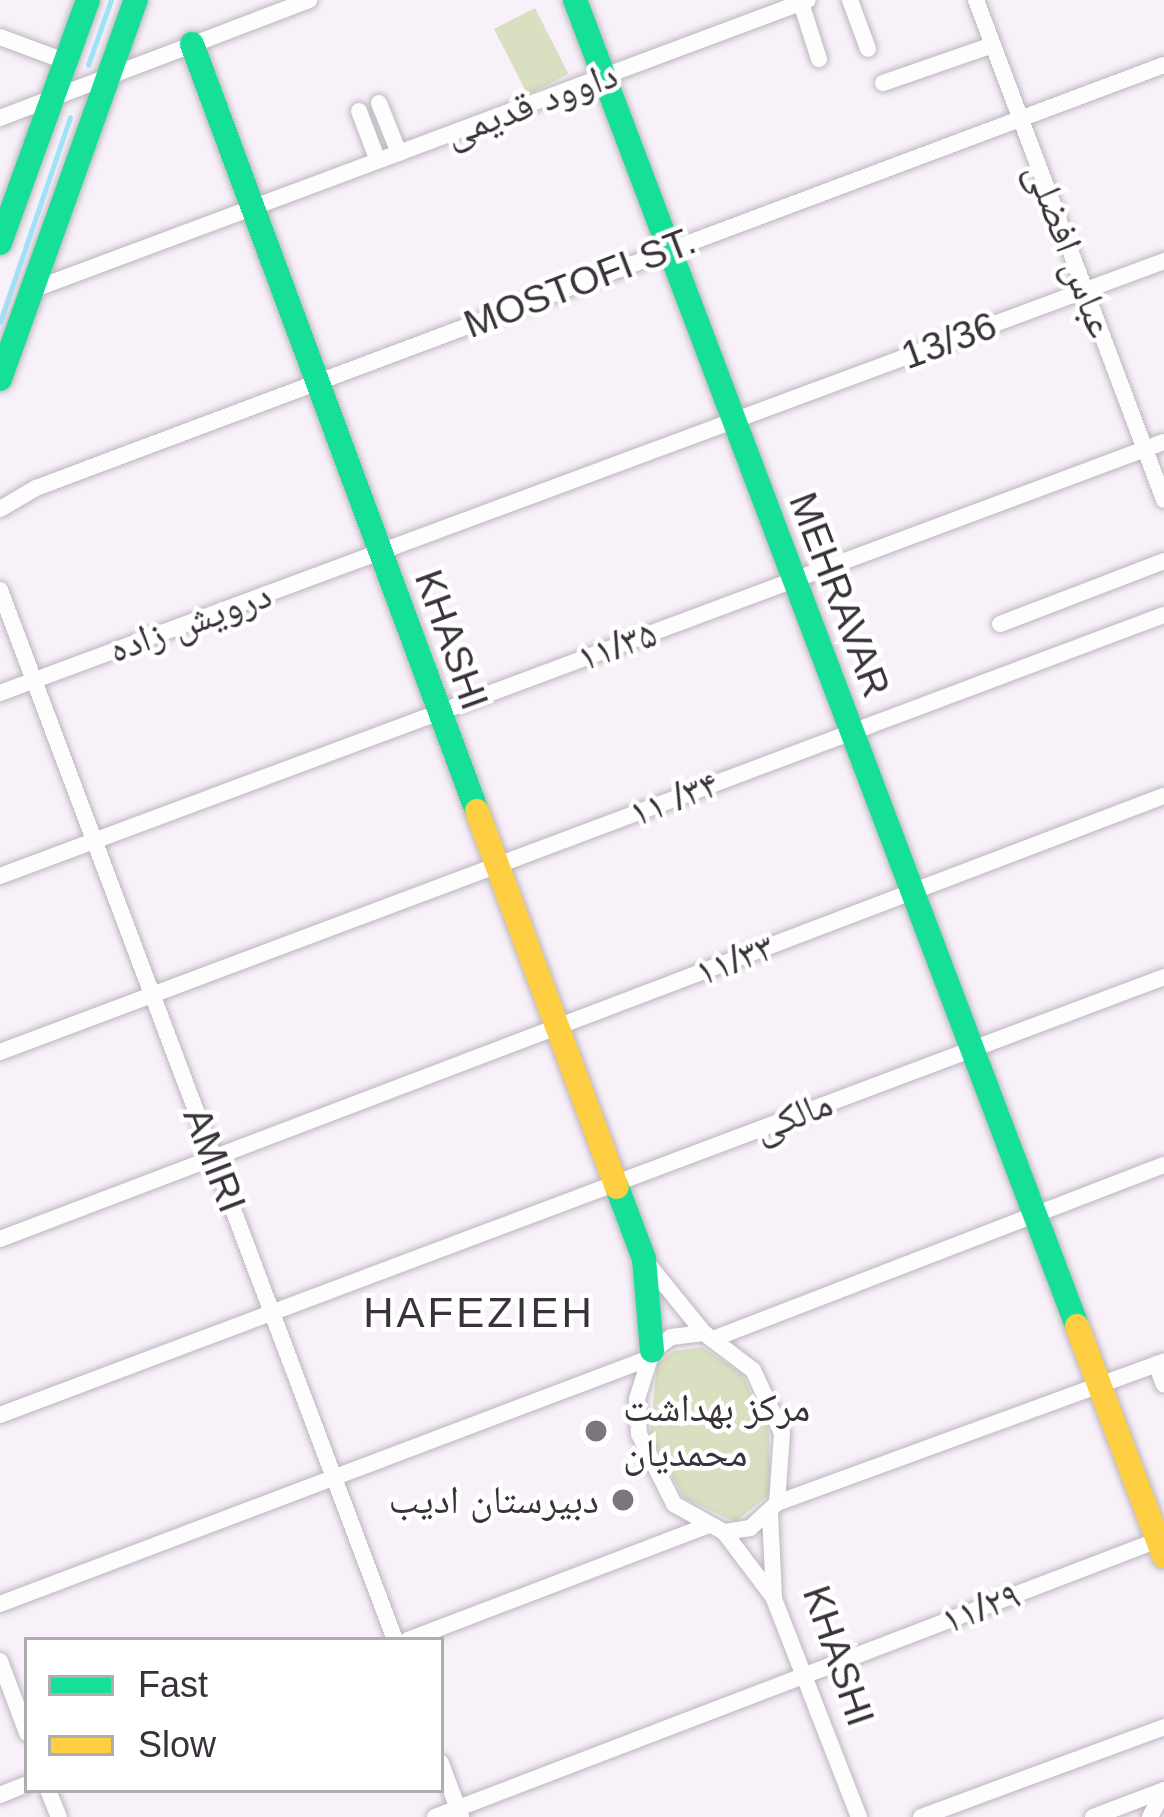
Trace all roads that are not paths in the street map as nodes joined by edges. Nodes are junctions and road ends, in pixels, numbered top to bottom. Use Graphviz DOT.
graph roads {
  1 [pos="88,0"];
  2 [pos="136,0"];
  3 [pos="309,0"];
  4 [pos="575,0"];
  5 [pos="850,0"];
  6 [pos="976,0"];
  7 [pos="804,1"];
  8 [pos="0,37"];
  9 [pos="193,44"];
  10 [pos="993,45"];
  11 [pos="868,49"];
  12 [pos="819,59"];
  13 [pos="64,61"];
  14 [pos="1164,65"];
  15 [pos="107,76"];
  16 [pos="604,76"];
  17 [pos="883,83"];
  18 [pos="51,98"];
  19 [pos="379,103"];
  20 [pos="359,111"];
  21 [pos="0,118"];
  22 [pos="1021,118"];
  23 [pos="399,153"];
  24 [pos="378,161"];
  25 [pos="253,208"];
  26 [pos="0,240"];
  27 [pos="670,250"];
  28 [pos="1164,261"];
  29 [pos="32,290"];
  30 [pos="1085,290"];
  31 [pos="0,379"];
  32 [pos="318,382"];
  33 [pos="734,421"];
  34 [pos="1164,442"];
  35 [pos="1145,449"];
  36 [pos="36,488"];
  37 [pos="0,496"];
  38 [pos="1164,500"];
  39 [pos="0,509"];
  40 [pos="380,552"];
  41 [pos="1164,562"];
  42 [pos="795,580"];
  43 [pos="0,590"];
  44 [pos="1164,615"];
  45 [pos="1000,624"];
  46 [pos="34,680"];
  47 [pos="0,693"];
  48 [pos="440,712"];
  49 [pos="853,732"];
  50 [pos="1164,796"];
  51 [pos="94,841"];
  52 [pos="496,866"];
  53 [pos="0,876"];
  54 [pos="913,892"];
  55 [pos="1164,977"];
  56 [pos="152,995"];
  57 [pos="556,1028"];
  58 [pos="972,1049"];
  59 [pos="0,1052"];
  60 [pos="214,1158"];
  61 [pos="1164,1165"];
  62 [pos="614,1184"];
  63 [pos="1035,1215"];
  64 [pos="0,1240"];
  65 [pos="644,1259"];
  66 [pos="272,1312"];
  67 [pos="711,1335"];
  68 [pos="650,1355"];
  69 [pos="1160,1362"];
  70 [pos="1100,1385"];
  71 [pos="1164,1385"];
  72 [pos="0,1415"];
  73 [pos="334,1478"];
  74 [pos="774,1508"];
  75 [pos="716,1529"];
  76 [pos="1161,1548"];
  77 [pos="774,1599"];
  78 [pos="0,1604"];
  79 [pos="393,1637"];
  80 [pos="415,1637"];
  81 [pos="0,1661"];
  82 [pos="803,1676"];
  83 [pos="24,1725"];
  84 [pos="1164,1726"];
  85 [pos="444,1771"];
  86 [pos="1164,1790"];
  87 [pos="460,1813"];
  88 [pos="436,1817"];
  89 [pos="859,1817"];
  90 [pos="921,1817"];
  91 [pos="1093,1817"];
  92 [pos="1150,1817"];
  1 -- 13 [label="street"];
  2 -- 15 [label="street"];
  3 -- 9 [label="street"];
  4 -- 16 [label="street, MEHRAVAR"];
  5 -- 11 [label="street"];
  6 -- 10 [label="street, عباس افضلی"];
  7 -- 12 [label="street"];
  7 -- 16 [label="street, داوود قدیمی"];
  8 -- 13 [label="street"];
  9 -- 15 [label="street"];
  9 -- 25 [label="street, KHASHI"];
  10 -- 17 [label="street"];
  10 -- 22 [label="street, عباس افضلی"];
  13 -- 18 [label="street"];
  14 -- 22 [label="street, MOSTOFI ST."];
  15 -- 18 [label="street"];
  15 -- 29 [label="street"];
  16 -- 23 [label="street, داوود قدیمی"];
  16 -- 27 [label="street, MEHRAVAR"];
  18 -- 21 [label="street"];
  18 -- 26 [label="street"];
  19 -- 23 [label="street"];
  20 -- 24 [label="street"];
  22 -- 27 [label="street, MOSTOFI ST."];
  22 -- 30 [label="street, عباس افضلی"];
  23 -- 24 [label="street, داوود قدیمی"];
  24 -- 25 [label="street, داوود قدیمی"];
  25 -- 29 [label="street, داوود قدیمی"];
  25 -- 32 [label="street, KHASHI"];
  27 -- 32 [label="street, MOSTOFI ST."];
  27 -- 33 [label="street, MEHRAVAR"];
  28 -- 30 [label="street, 13/36"];
  29 -- 31 [label="street"];
  30 -- 33 [label="street, 13/36"];
  30 -- 35 [label="street, عباس افضلی"];
  32 -- 36 [label="street, MOSTOFI ST."];
  32 -- 40 [label="street, KHASHI"];
  33 -- 40 [label="street, 13/36"];
  33 -- 42 [label="street, MEHRAVAR"];
  34 -- 35 [label="street, ۱۱/۳۵"];
  35 -- 38 [label="street, عباس افضلی"];
  35 -- 42 [label="street, ۱۱/۳۵"];
  36 -- 37 [label="street"];
  36 -- 39 [label="street, MOSTOFI ST."];
  40 -- 46 [label="street, درویش زاده"];
  40 -- 48 [label="street, KHASHI"];
  41 -- 45 [label="street"];
  42 -- 48 [label="street, ۱۱/۳۵"];
  42 -- 49 [label="street, MEHRAVAR"];
  43 -- 46 [label="street, AMIRI"];
  44 -- 49 [label="street, ۱۱ /۳۴"];
  46 -- 47 [label="street, درویش زاده"];
  46 -- 51 [label="street, AMIRI"];
  48 -- 51 [label="street, ۱۱/۳۵"];
  48 -- 52 [label="street, KHASHI"];
  49 -- 52 [label="street, ۱۱ /۳۴"];
  49 -- 54 [label="street, MEHRAVAR"];
  50 -- 54 [label="street, ۱۱/۳۳"];
  51 -- 53 [label="street, ۱۱/۳۵"];
  51 -- 56 [label="street, AMIRI"];
  52 -- 56 [label="street, ۱۱ /۳۴"];
  52 -- 57 [label="street, KHASHI"];
  54 -- 57 [label="street, ۱۱/۳۳"];
  54 -- 58 [label="street, MEHRAVAR"];
  55 -- 58 [label="street, مالکی"];
  56 -- 59 [label="street, ۱۱ /۳۴"];
  56 -- 60 [label="street, AMIRI"];
  57 -- 60 [label="street, ۱۱/۳۳"];
  57 -- 62 [label="street, KHASHI"];
  58 -- 62 [label="street, مالکی"];
  58 -- 63 [label="street, MEHRAVAR"];
  60 -- 64 [label="street, ۱۱/۳۳"];
  60 -- 66 [label="street, AMIRI"];
  61 -- 63 [label="street"];
  62 -- 65 [label="street, KHASHI"];
  62 -- 66 [label="street, مالکی"];
  63 -- 67 [label="street"];
  63 -- 70 [label="street, MEHRAVAR"];
  65 -- 67 [label="street, KHASHI"];
  65 -- 68 [label="street, KHASHI"];
  66 -- 72 [label="street, مالکی"];
  66 -- 73 [label="street, AMIRI"];
  67 -- 68 [label="street"];
  67 -- 74 [label="street"];
  68 -- 73 [label="street"];
  68 -- 75 [label="street"];
  69 -- 70 [label="street"];
  69 -- 71 [label="street"];
  70 -- 74 [label="street"];
  70 -- 76 [label="street, MEHRAVAR"];
  73 -- 78 [label="street"];
  73 -- 79 [label="street, AMIRI"];
  74 -- 75 [label="street"];
  74 -- 77 [label="street, KHASHI"];
  75 -- 77 [label="street"];
  75 -- 80 [label="street"];
  76 -- 82 [label="street, ۱۱/۲۹"];
  77 -- 82 [label="street, KHASHI"];
  81 -- 83 [label="street"];
  82 -- 87 [label="street, ۱۱/۲۹"];
  82 -- 89 [label="street, KHASHI"];
  84 -- 90 [label="street"];
  85 -- 87 [label="street"];
  86 -- 91 [label="street"];
  86 -- 92 [label="street"];
  87 -- 88 [label="street, ۱۱/۲۹"];
}
